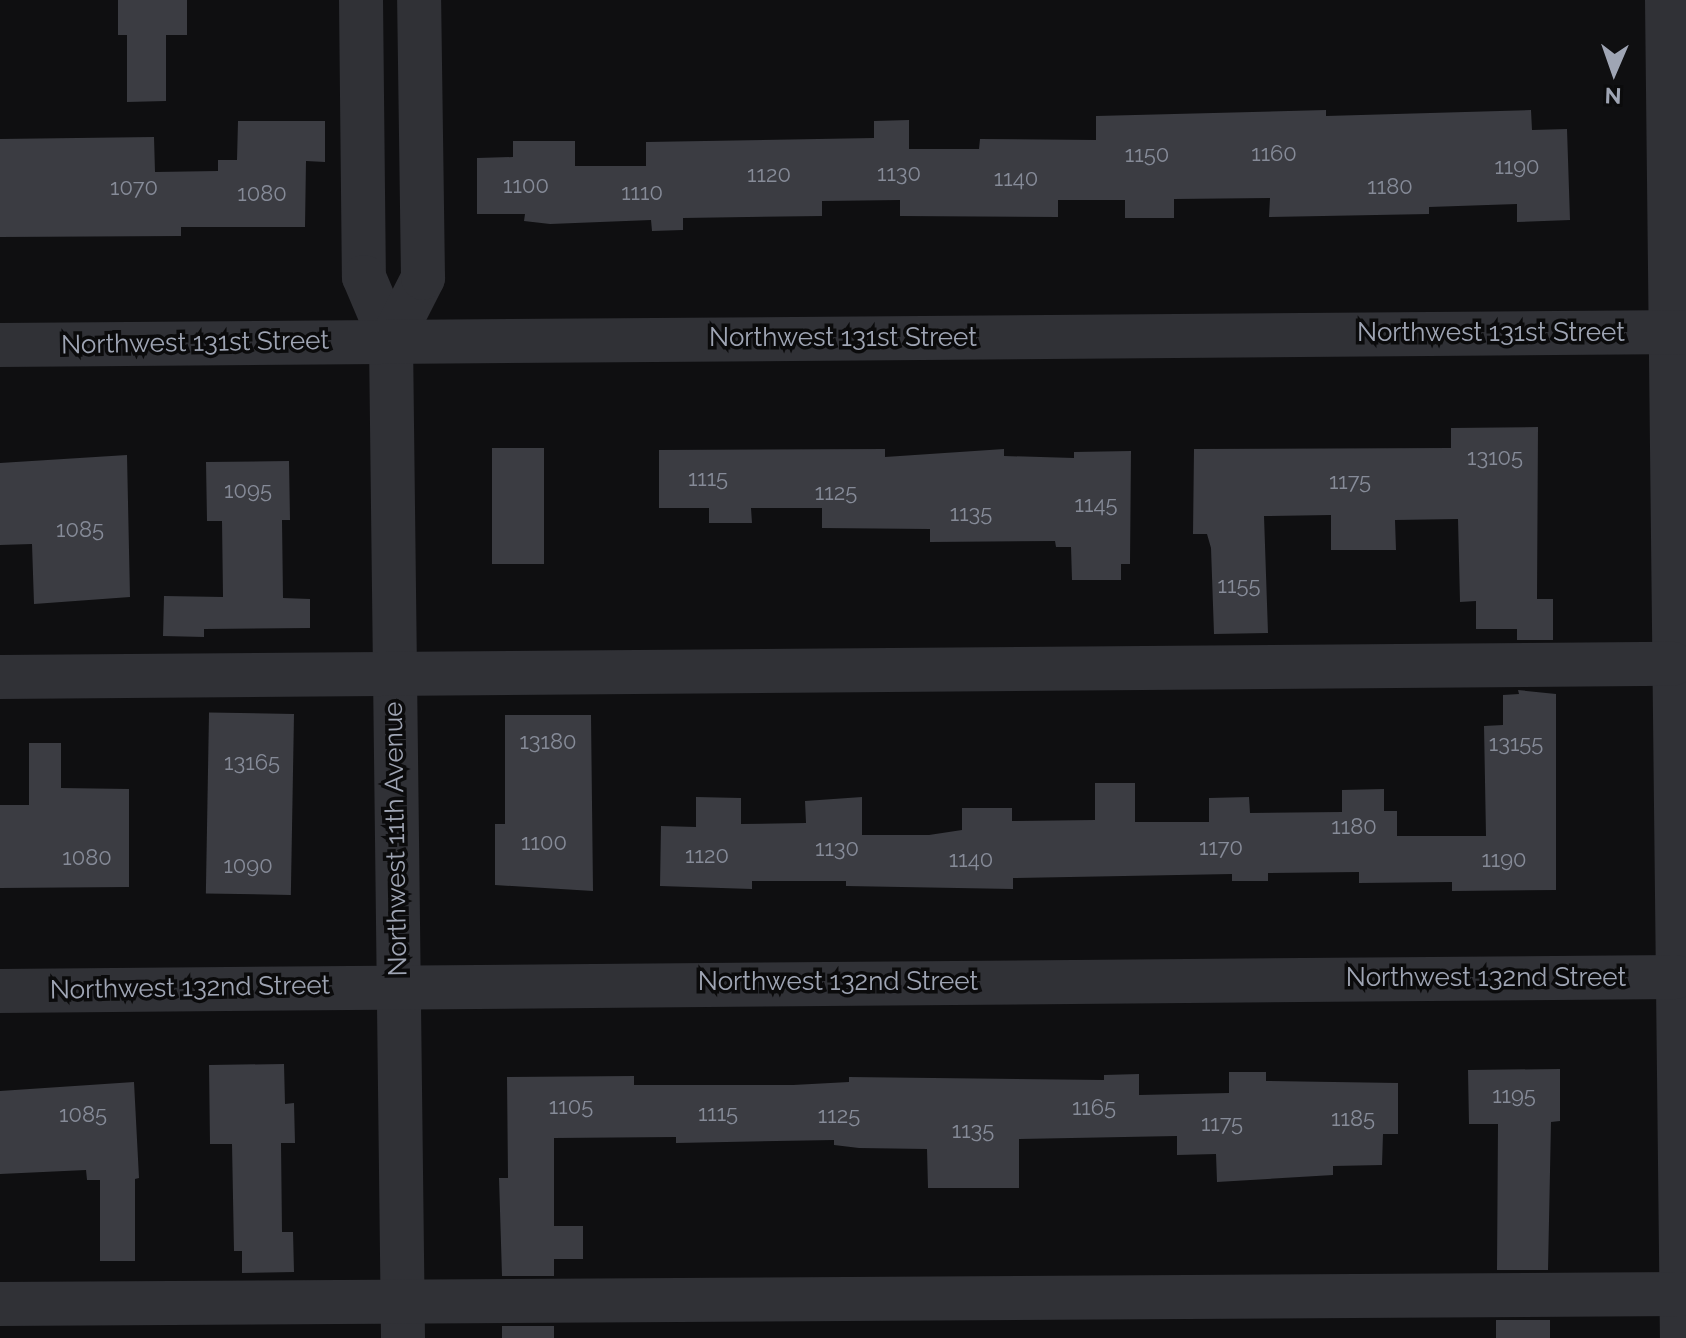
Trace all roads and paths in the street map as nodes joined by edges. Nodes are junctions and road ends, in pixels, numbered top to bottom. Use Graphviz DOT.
graph roads {
  1 [pos="361,0"];
  2 [pos="419,0"];
  3 [pos="1673,5"];
  4 [pos="1677,332"];
  5 [pos="391,341"];
  6 [pos="0,345"];
  7 [pos="1673,664"];
  8 [pos="395,673"];
  9 [pos="0,677"];
  10 [pos="1680,861"];
  11 [pos="1676,977"];
  12 [pos="398,985"];
  13 [pos="0,991"];
  14 [pos="1683,1237"];
  15 [pos="1681,1294"];
  16 [pos="0,1304"];
  17 [pos="404,1319"];
  18 [pos="1682,1338"];
  1 -- 5 [label="street, Northwest 11th Avenue"];
  2 -- 5 [label="street, Northwest 11th Avenue"];
  3 -- 4 [label="street"];
  4 -- 5 [label="street, Northwest 131st Street"];
  4 -- 7 [label="street"];
  5 -- 6 [label="street, Northwest 131st Street"];
  5 -- 8 [label="street, Northwest 11th Avenue"];
  7 -- 8 [label="street"];
  7 -- 10 [label="street"];
  8 -- 9 [label="street"];
  8 -- 12 [label="street, Northwest 11th Avenue"];
  10 -- 11 [label="street"];
  11 -- 12 [label="street, Northwest 132nd Street"];
  11 -- 14 [label="street"];
  12 -- 13 [label="street, Northwest 132nd Street"];
  12 -- 17 [label="street, Northwest 11th Avenue"];
  14 -- 15 [label="street"];
  15 -- 17 [label="street"];
  15 -- 18 [label="street"];
  16 -- 17 [label="street"];
}
